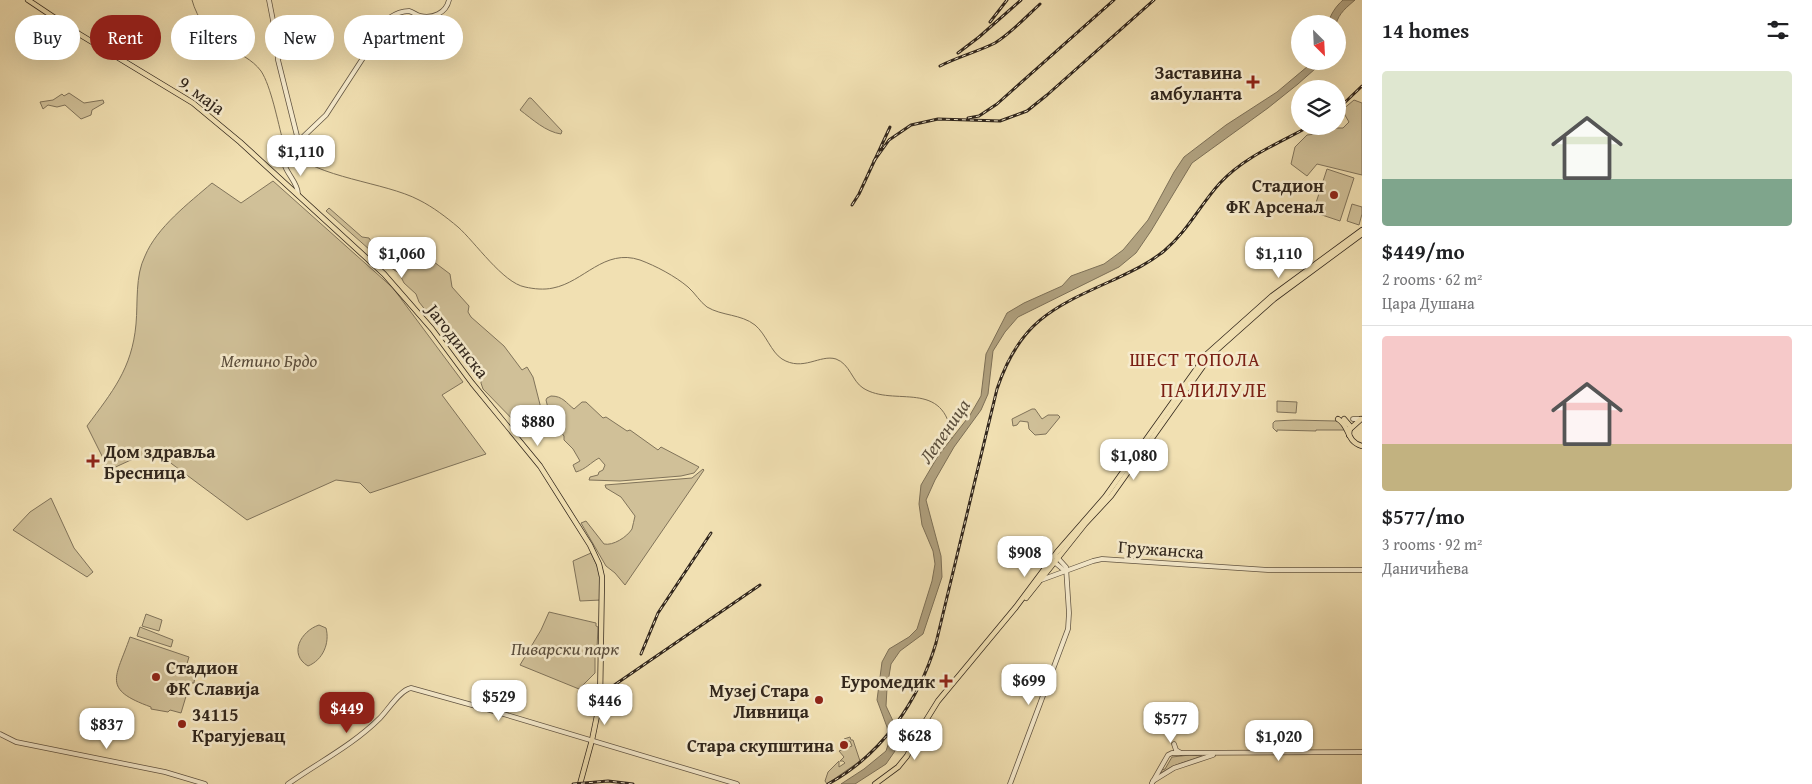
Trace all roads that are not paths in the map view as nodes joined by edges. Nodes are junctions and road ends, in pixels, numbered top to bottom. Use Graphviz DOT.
graph roads {
  1 [pos="28,0"];
  2 [pos="268,0"];
  3 [pos="449,0"];
  4 [pos="297,132"];
  5 [pos="305,135"];
  6 [pos="298,140"];
  7 [pos="298,194"];
  8 [pos="1362,230"];
  9 [pos="1362,234"];
  10 [pos="1338,419"];
  11 [pos="1362,419"];
  12 [pos="1348,420"];
  13 [pos="1348,430"];
  14 [pos="1360,445"];
  15 [pos="1055,559"];
  16 [pos="1362,570"];
  17 [pos="1066,571"];
  18 [pos="1039,581"];
  19 [pos="1016,607"];
  20 [pos="0,734"];
  21 [pos="592,740"];
  22 [pos="1174,744"];
  23 [pos="1362,752"];
  24 [pos="1181,753"];
  25 [pos="1205,756"];
  26 [pos="1157,773"];
  27 [pos="1163,775"];
  28 [pos="1151,783"];
  29 [pos="205,784"];
  30 [pos="288,784"];
  31 [pos="580,784"];
  32 [pos="737,784"];
  33 [pos="875,784"];
  34 [pos="1010,784"];
  1 -- 7 [label="main road, 9. маја"];
  2 -- 4 [label="street"];
  3 -- 5 [label="street"];
  4 -- 5 [label="street"];
  4 -- 6 [label="street"];
  5 -- 6 [label="street"];
  6 -- 7 [label="street"];
  7 -- 21 [label="main road, Јагодинска"];
  8 -- 15 [label="main road"];
  9 -- 15 [label="main road"];
  10 -- 13 [label="main road"];
  11 -- 12 [label="street"];
  11 -- 13 [label="main road"];
  12 -- 13 [label="main road"];
  13 -- 14 [label="main road"];
  15 -- 17 [label="street"];
  15 -- 18 [label="main road"];
  15 -- 19 [label="main road"];
  16 -- 17 [label="street, Гружанска"];
  17 -- 18 [label="street, Гружанска"];
  17 -- 34 [label="street"];
  18 -- 19 [label="main road"];
  19 -- 33 [label="main road"];
  20 -- 29 [label="street"];
  21 -- 30 [label="street"];
  21 -- 31 [label="main road, Јагодинска"];
  21 -- 32 [label="street"];
  22 -- 24 [label="street"];
  23 -- 25 [label="street"];
  24 -- 25 [label="street"];
  24 -- 26 [label="street"];
  25 -- 27 [label="street"];
  26 -- 27 [label="street"];
  26 -- 28 [label="street"];
  27 -- 28 [label="street"];
}
